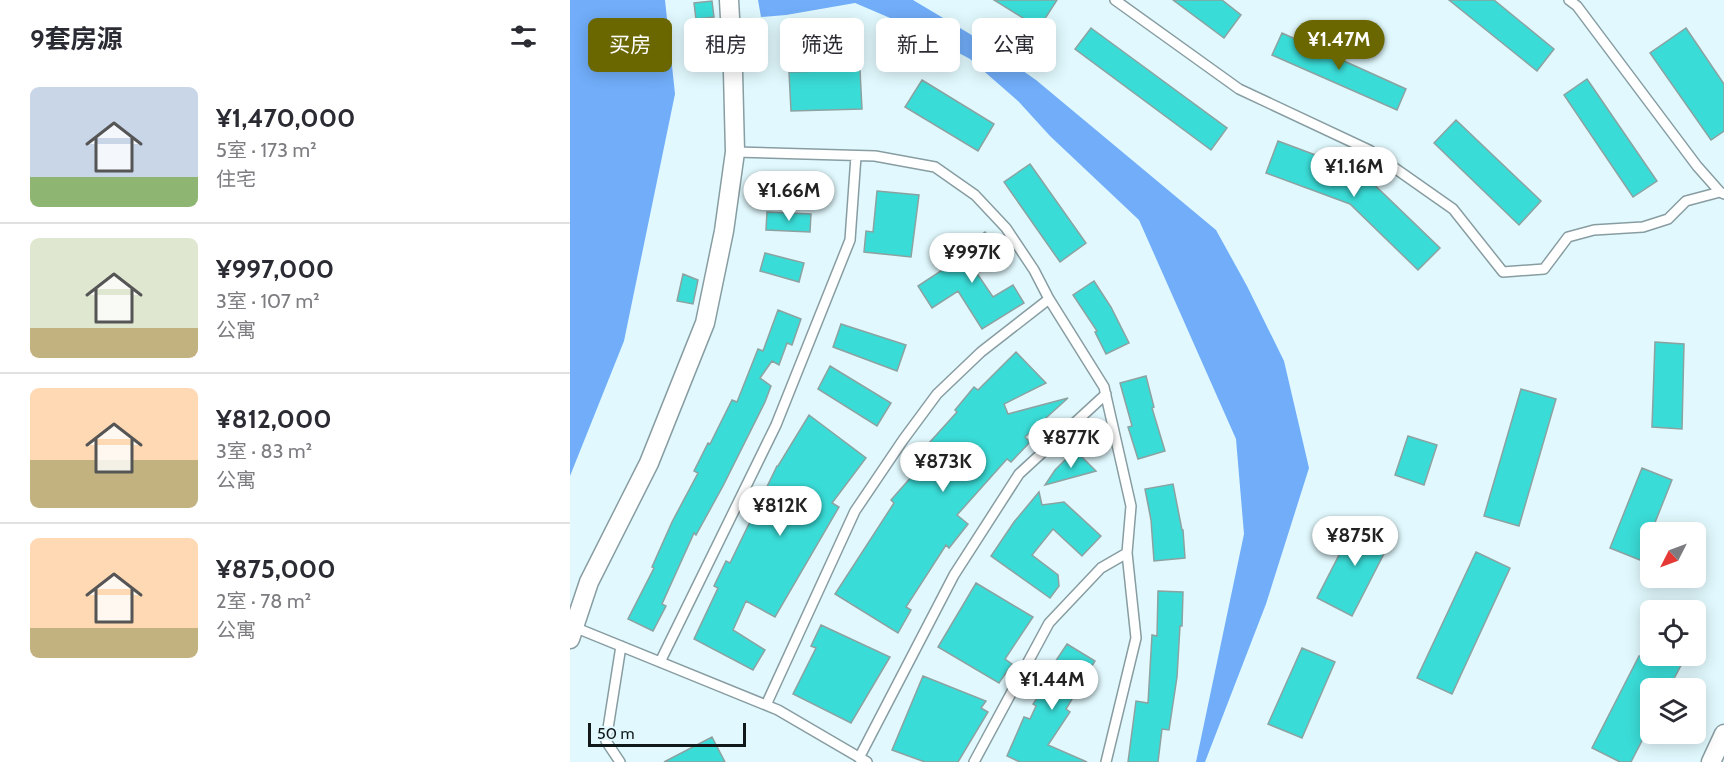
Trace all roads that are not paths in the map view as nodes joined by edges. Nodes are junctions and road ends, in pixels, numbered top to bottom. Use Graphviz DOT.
graph roads {
  1 [pos="729,0"];
  2 [pos="1115,0"];
  3 [pos="1569,0"];
  4 [pos="735,152"];
  5 [pos="856,156"];
  6 [pos="1722,193"];
  7 [pos="1049,299"];
  8 [pos="1106,394"];
  9 [pos="1127,553"];
  10 [pos="572,633"];
  11 [pos="621,646"];
  12 [pos="660,662"];
  13 [pos="766,705"];
  14 [pos="1724,734"];
  15 [pos="863,760"];
  16 [pos="620,762"];
  17 [pos="974,762"];
  18 [pos="1106,762"];
  19 [pos="1711,762"];
  1 -- 4 [label="street"];
  2 -- 6 [label="lane"];
  3 -- 6 [label="lane"];
  4 -- 5 [label="lane"];
  4 -- 10 [label="street"];
  5 -- 7 [label="lane"];
  5 -- 12 [label="lane"];
  7 -- 8 [label="lane"];
  7 -- 13 [label="lane"];
  8 -- 9 [label="lane"];
  8 -- 15 [label="lane"];
  9 -- 17 [label="lane"];
  9 -- 18 [label="lane"];
  10 -- 11 [label="lane"];
  11 -- 12 [label="lane"];
  11 -- 16 [label="lane"];
  12 -- 13 [label="lane"];
  13 -- 15 [label="lane"];
  14 -- 19 [label="street"];
}
